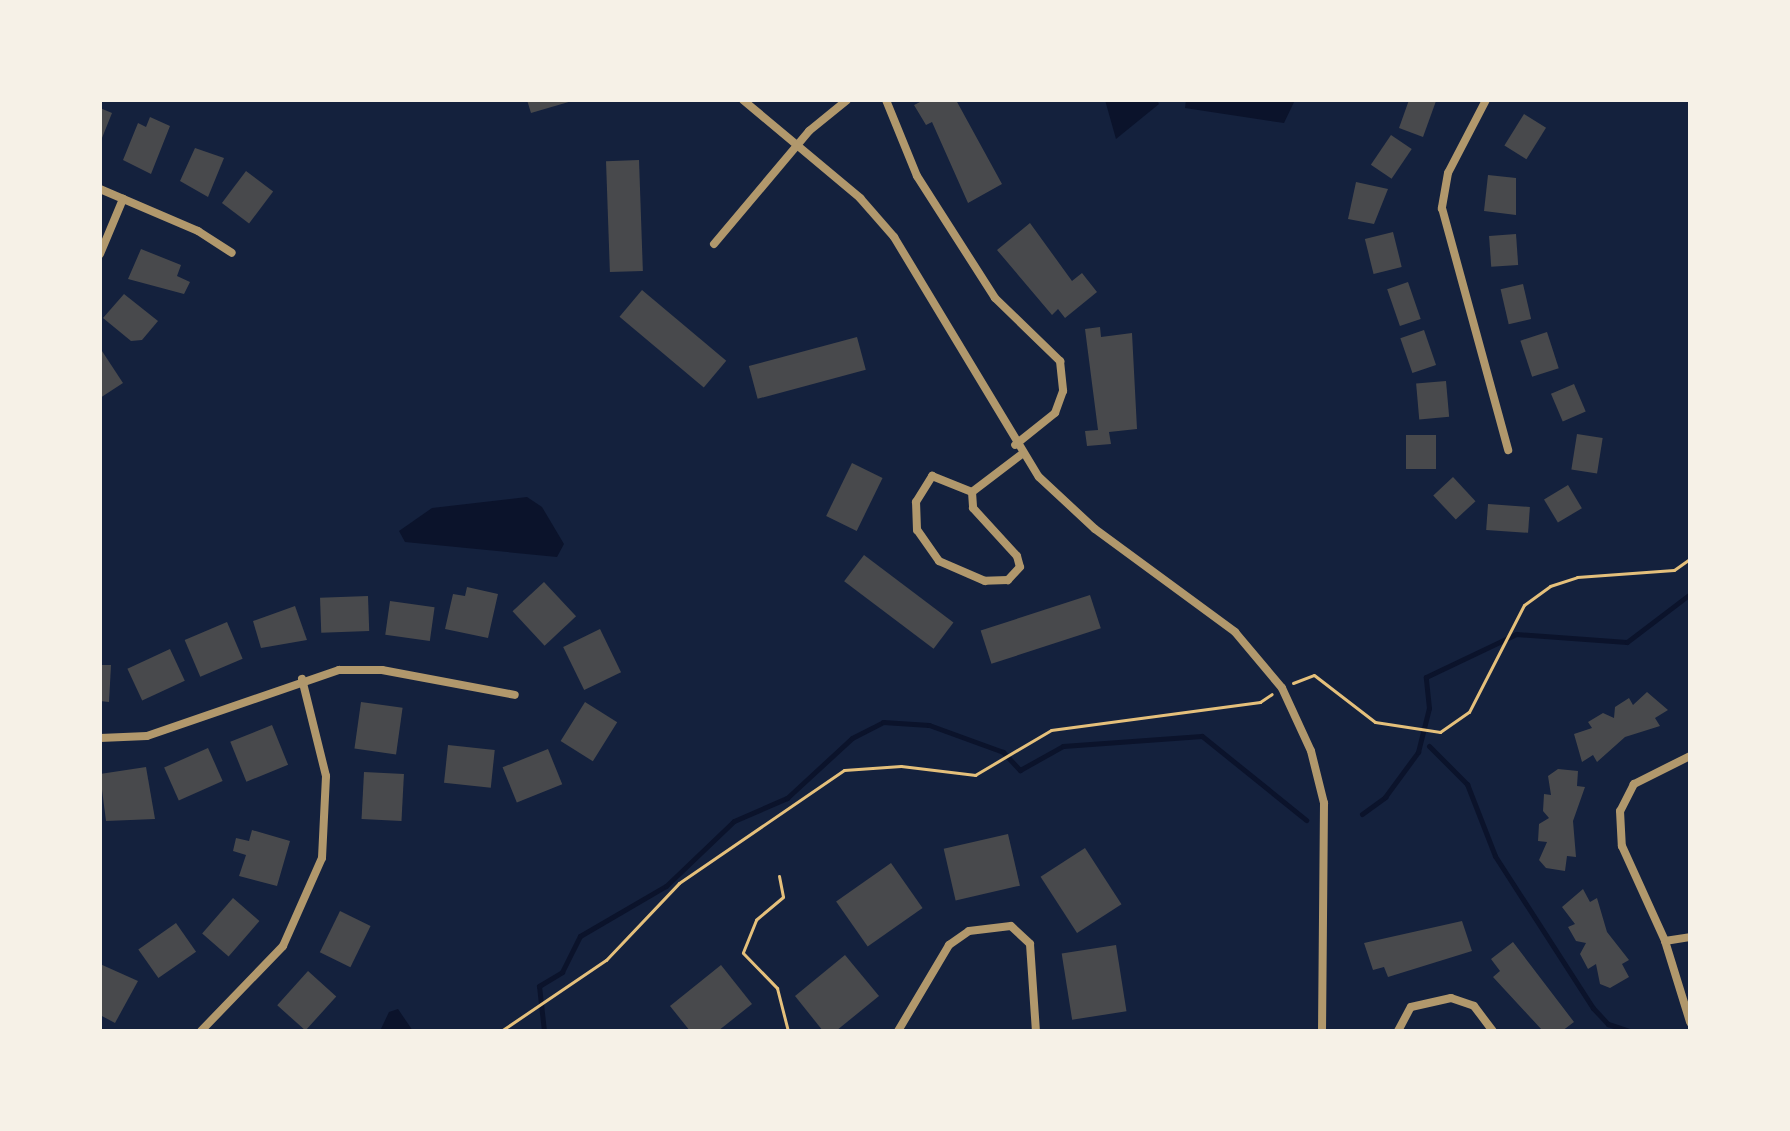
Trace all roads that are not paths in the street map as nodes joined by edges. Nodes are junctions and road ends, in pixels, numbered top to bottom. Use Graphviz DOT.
graph roads {
  1 [pos="743,100"];
  2 [pos="847,100"];
  3 [pos="886,100"];
  4 [pos="1486,100"];
  5 [pos="799,148"];
  6 [pos="100,189"];
  7 [pos="123,199"];
  8 [pos="714,244"];
  9 [pos="232,253"];
  10 [pos="100,254"];
  11 [pos="1015,445"];
  12 [pos="1508,450"];
  13 [pos="1022,454"];
  14 [pos="972,492"];
  15 [pos="302,679"];
  16 [pos="515,695"];
  17 [pos="100,738"];
  18 [pos="1690,756"];
  19 [pos="1690,937"];
  20 [pos="1665,941"];
  21 [pos="1690,1022"];
  22 [pos="201,1031"];
  23 [pos="898,1031"];
  24 [pos="1036,1031"];
  25 [pos="1322,1031"];
  26 [pos="1398,1031"];
  27 [pos="1493,1031"];
  1 -- 5 [label="street"];
  2 -- 5 [label="street"];
  3 -- 11 [label="street"];
  4 -- 12 [label="street"];
  5 -- 8 [label="street"];
  5 -- 11 [label="street"];
  6 -- 7 [label="street"];
  7 -- 9 [label="street"];
  7 -- 10 [label="street"];
  11 -- 13 [label="street"];
  13 -- 14 [label="street"];
  13 -- 25 [label="street"];
  14 -- 14 [label="street"];
  15 -- 16 [label="street"];
  15 -- 17 [label="street"];
  15 -- 22 [label="street"];
  18 -- 20 [label="street"];
  19 -- 20 [label="street"];
  20 -- 21 [label="street"];
  23 -- 24 [label="street"];
  26 -- 27 [label="street"];
}
